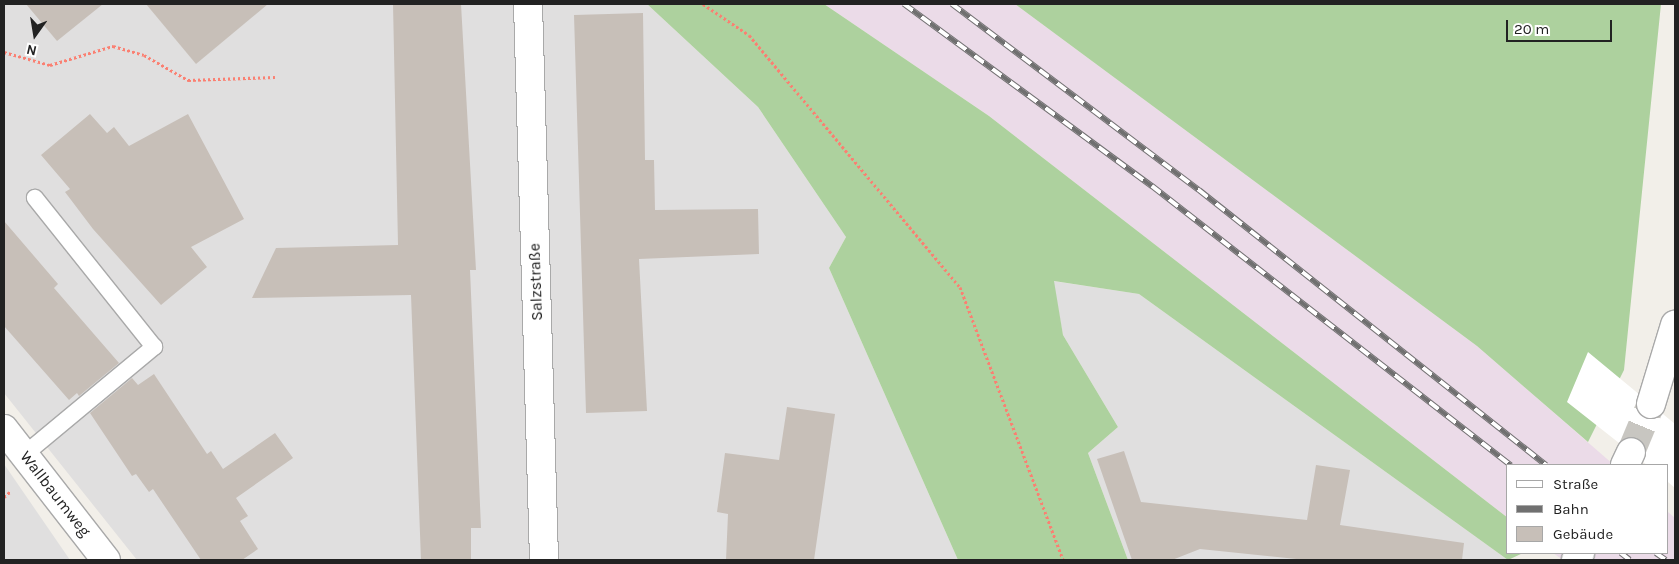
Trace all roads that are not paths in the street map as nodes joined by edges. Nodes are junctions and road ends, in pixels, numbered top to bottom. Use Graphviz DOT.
graph roads {
  1 [pos="528,4"];
  2 [pos="35,198"];
  3 [pos="1675,325"];
  4 [pos="1651,404"];
  5 [pos="4,428"];
  6 [pos="25,454"];
  7 [pos="106,560"];
  8 [pos="544,560"];
  1 -- 8 [label="street, Salzstraße"];
  2 -- 6 [label="lane"];
  3 -- 4 [label="street"];
  5 -- 6 [label="street, Wallbaumweg"];
  6 -- 7 [label="street, Wallbaumweg"];
}
